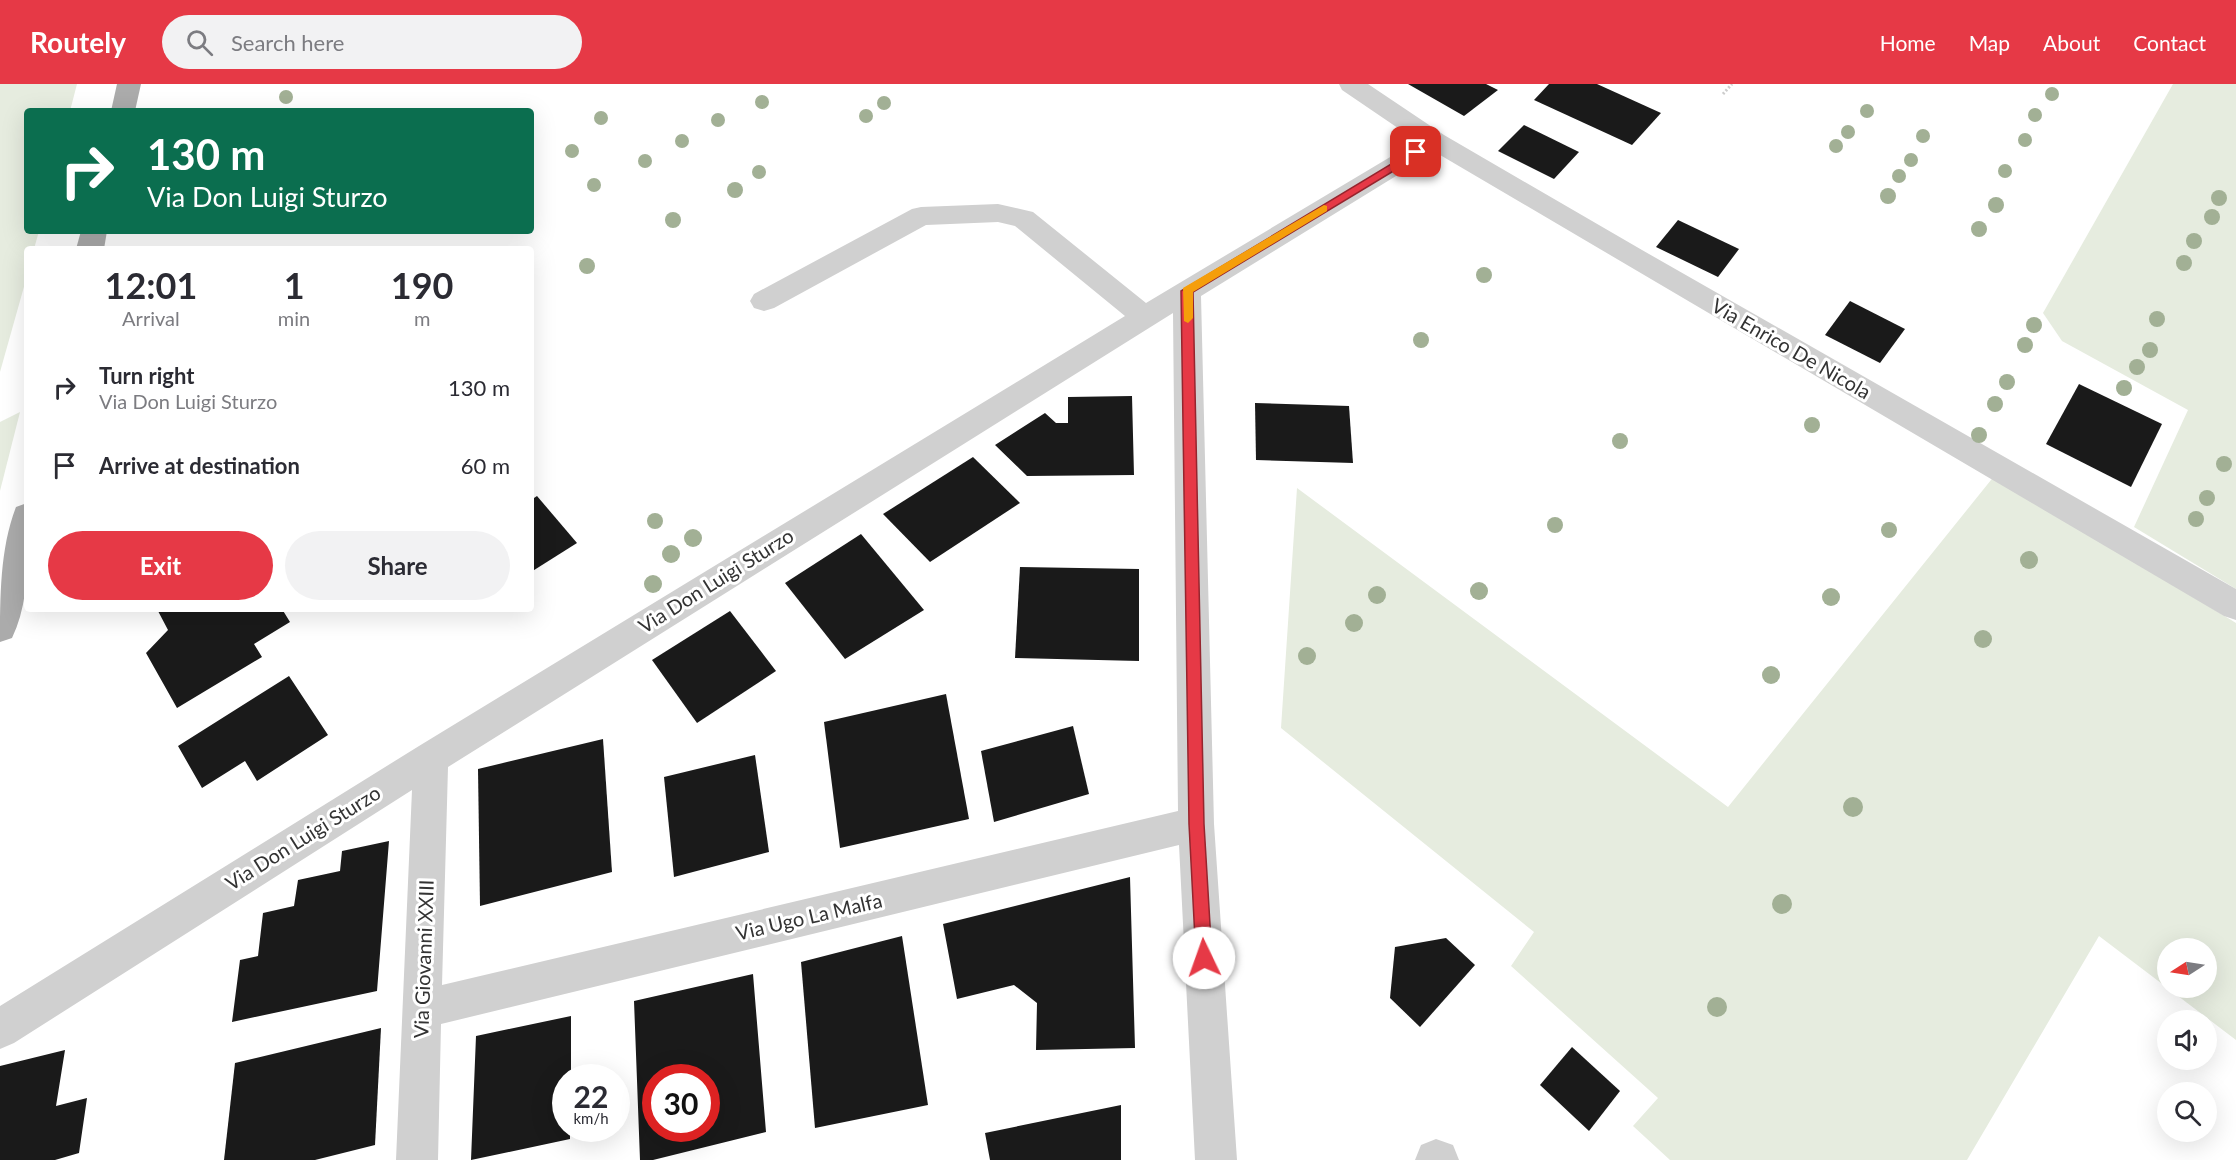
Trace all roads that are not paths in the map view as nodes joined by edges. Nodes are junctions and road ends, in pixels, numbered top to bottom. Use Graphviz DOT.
graph roads {
  1 [pos="129,84"];
  2 [pos="1351,84"];
  3 [pos="124,108"];
  4 [pos="1436,141"];
  5 [pos="1187,291"];
  6 [pos="764,301"];
  7 [pos="1145,316"];
  8 [pos="24,528"];
  9 [pos="2236,606"];
  10 [pos="0,628"];
  11 [pos="431,757"];
  12 [pos="1196,824"];
  13 [pos="422,1009"];
  14 [pos="0,1029"];
  15 [pos="417,1160"];
  16 [pos="1216,1160"];
  1 -- 3 [label="main road"];
  2 -- 4 [label="street, Via Enrico De Nicola"];
  4 -- 5 [label="street, Via Don Luigi Sturzo"];
  4 -- 9 [label="street, Via Enrico De Nicola"];
  5 -- 7 [label="street, Via Don Luigi Sturzo"];
  5 -- 12 [label="street"];
  6 -- 7 [label="street"];
  7 -- 11 [label="street, Via Don Luigi Sturzo"];
  8 -- 10 [label="main road"];
  11 -- 13 [label="street, Via Giovanni XXIII"];
  11 -- 14 [label="street, Via Don Luigi Sturzo"];
  12 -- 13 [label="street, Via Ugo La Malfa"];
  12 -- 16 [label="street"];
  13 -- 15 [label="street, Via Giovanni XXIII"];
}
